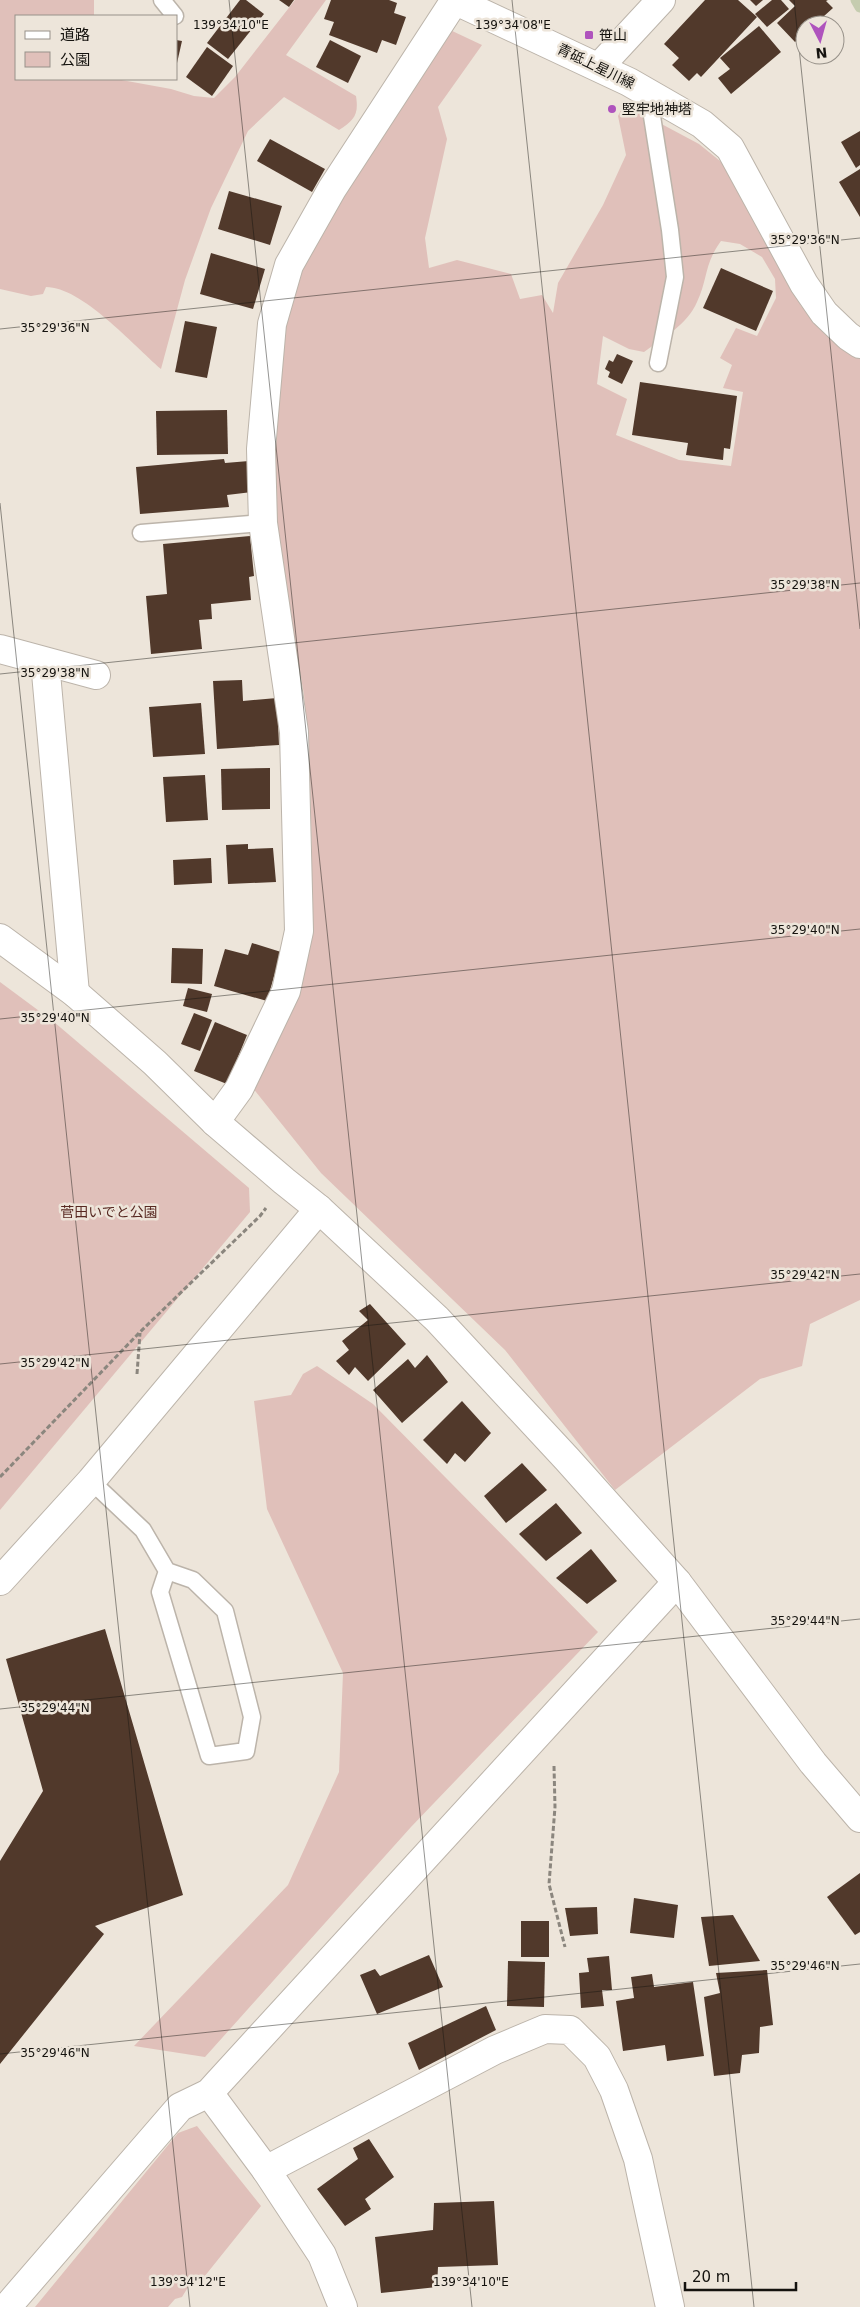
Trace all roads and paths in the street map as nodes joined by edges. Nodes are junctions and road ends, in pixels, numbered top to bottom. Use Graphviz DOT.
graph roads {
  1 [pos="162,0"];
  2 [pos="455,0"];
  3 [pos="661,0"];
  4 [pos="174,15"];
  5 [pos="599,67"];
  6 [pos="648,91"];
  7 [pos="860,344"];
  8 [pos="658,363"];
  9 [pos="263,523"];
  10 [pos="141,533"];
  11 [pos="0,649"];
  12 [pos="45,662"];
  13 [pos="96,675"];
  14 [pos="0,938"];
  15 [pos="75,993"];
  16 [pos="216,1122"];
  17 [pos="284,1182"];
  18 [pos="319,1209"];
  19 [pos="0,1478"];
  20 [pos="90,1481"];
  21 [pos="167,1571"];
  22 [pos="0,1581"];
  23 [pos="677,1582"];
  24 [pos="553,1761"];
  25 [pos="860,1818"];
  26 [pos="565,1947"];
  27 [pos="209,2093"];
  28 [pos="266,2170"];
  29 [pos="7,2307"];
  30 [pos="343,2307"];
  31 [pos="670,2307"];
  1 -- 4 [label="lane"];
  2 -- 5 [label="street, 青砥上星川線"];
  2 -- 9 [label="street"];
  3 -- 5 [label="street"];
  5 -- 6 [label="street, 青砥上星川線"];
  6 -- 7 [label="street, 青砥上星川線"];
  6 -- 8 [label="lane"];
  9 -- 10 [label="lane"];
  9 -- 16 [label="street"];
  11 -- 12 [label="street"];
  12 -- 13 [label="street"];
  12 -- 15 [label="street"];
  14 -- 15 [label="street"];
  15 -- 16 [label="street"];
  16 -- 17 [label="street"];
  17 -- 18 [label="street"];
  17 -- 19 [label="path"];
  18 -- 20 [label="street"];
  18 -- 23 [label="street"];
  20 -- 21 [label="lane"];
  20 -- 22 [label="street"];
  21 -- 21 [label="lane"];
  23 -- 25 [label="street"];
  23 -- 27 [label="street"];
  24 -- 26 [label="path"];
  27 -- 28 [label="street"];
  27 -- 29 [label="street"];
  28 -- 30 [label="street"];
  28 -- 31 [label="street"];
}
